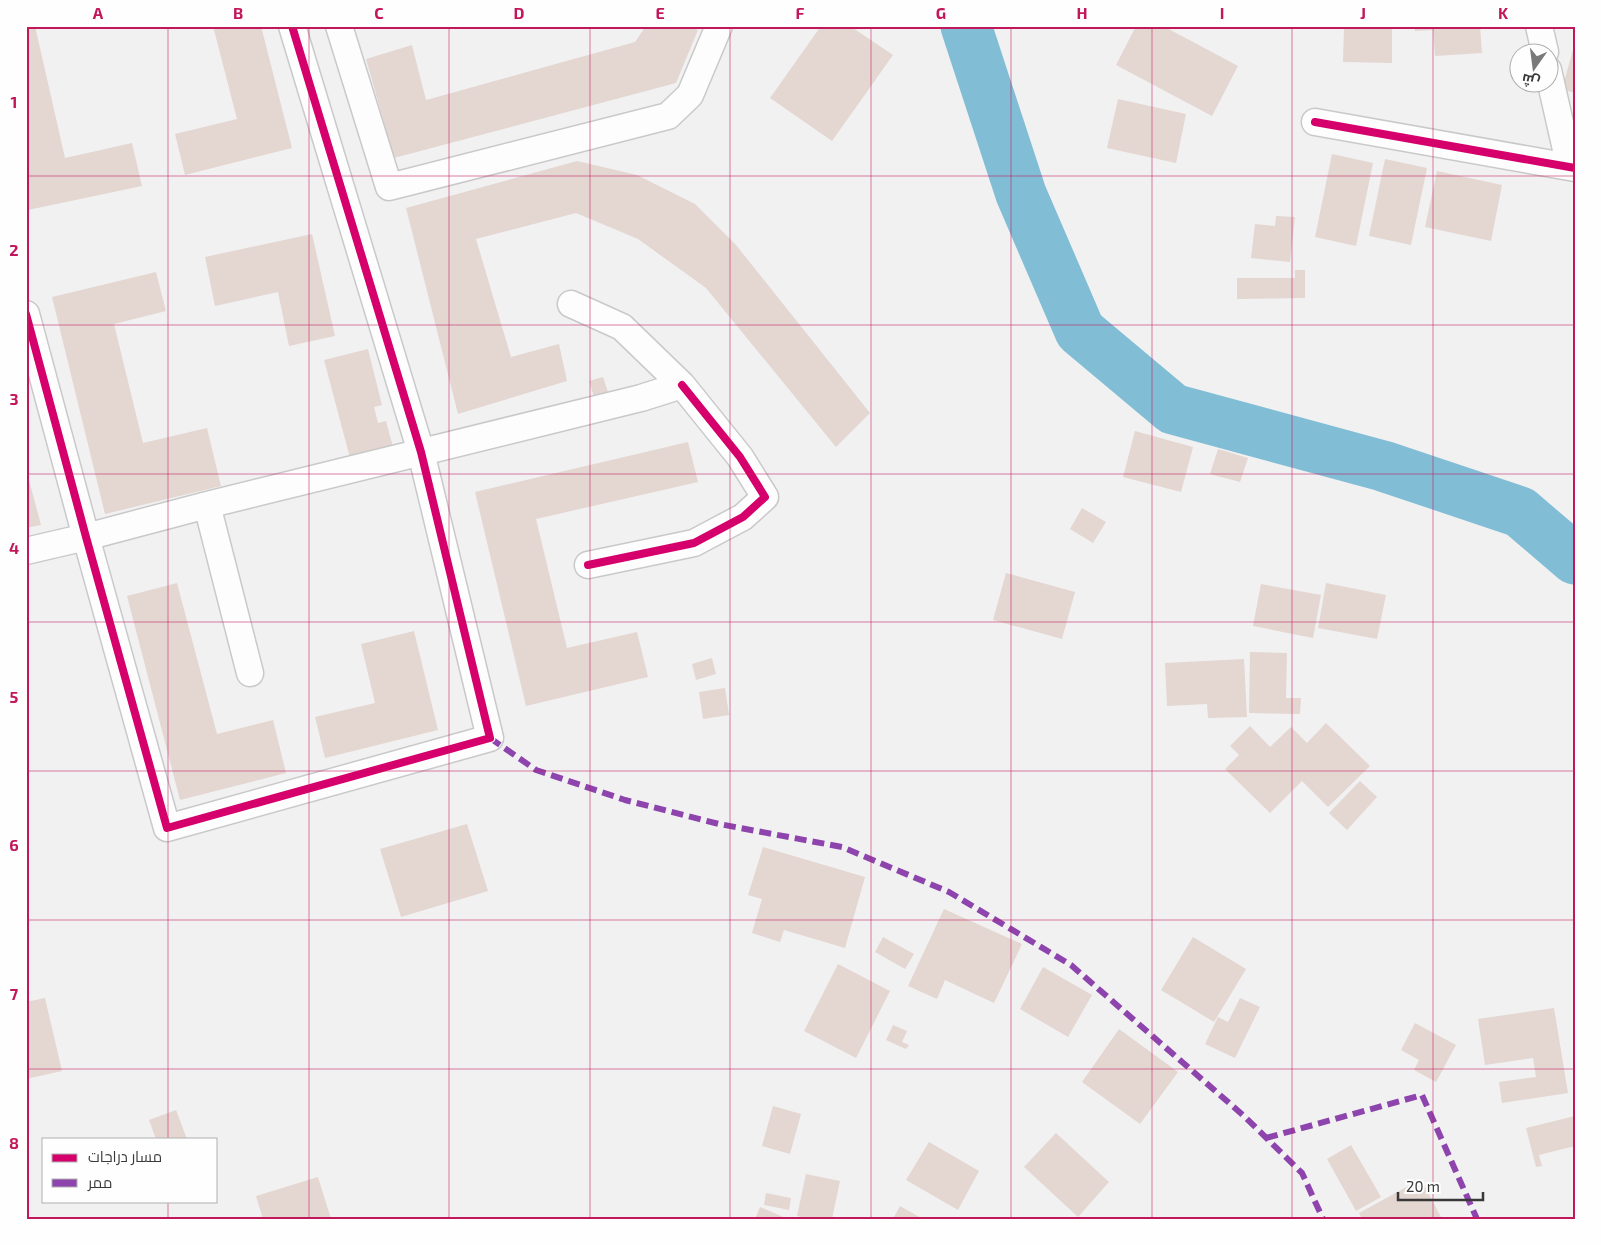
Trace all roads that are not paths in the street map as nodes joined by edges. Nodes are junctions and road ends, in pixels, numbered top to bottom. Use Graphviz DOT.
graph roads {
  1 [pos="292,26"];
  2 [pos="339,26"];
  3 [pos="719,26"];
  4 [pos="1539,26"];
  5 [pos="1543,42"];
  6 [pos="1553,92"];
  7 [pos="1315,122"];
  8 [pos="1572,168"];
  9 [pos="571,304"];
  10 [pos="26,314"];
  11 [pos="682,385"];
  12 [pos="421,452"];
  13 [pos="207,505"];
  14 [pos="86,537"];
  15 [pos="26,551"];
  16 [pos="588,565"];
  17 [pos="250,673"];
  1 -- 12 [label="street"];
  2 -- 3 [label="street"];
  4 -- 5 [label="street"];
  6 -- 8 [label="street"];
  7 -- 8 [label="street"];
  9 -- 11 [label="street"];
  10 -- 14 [label="street"];
  11 -- 12 [label="street"];
  11 -- 16 [label="street"];
  12 -- 13 [label="street"];
  12 -- 14 [label="street"];
  13 -- 14 [label="street"];
  13 -- 17 [label="street"];
  14 -- 15 [label="street"];
}
